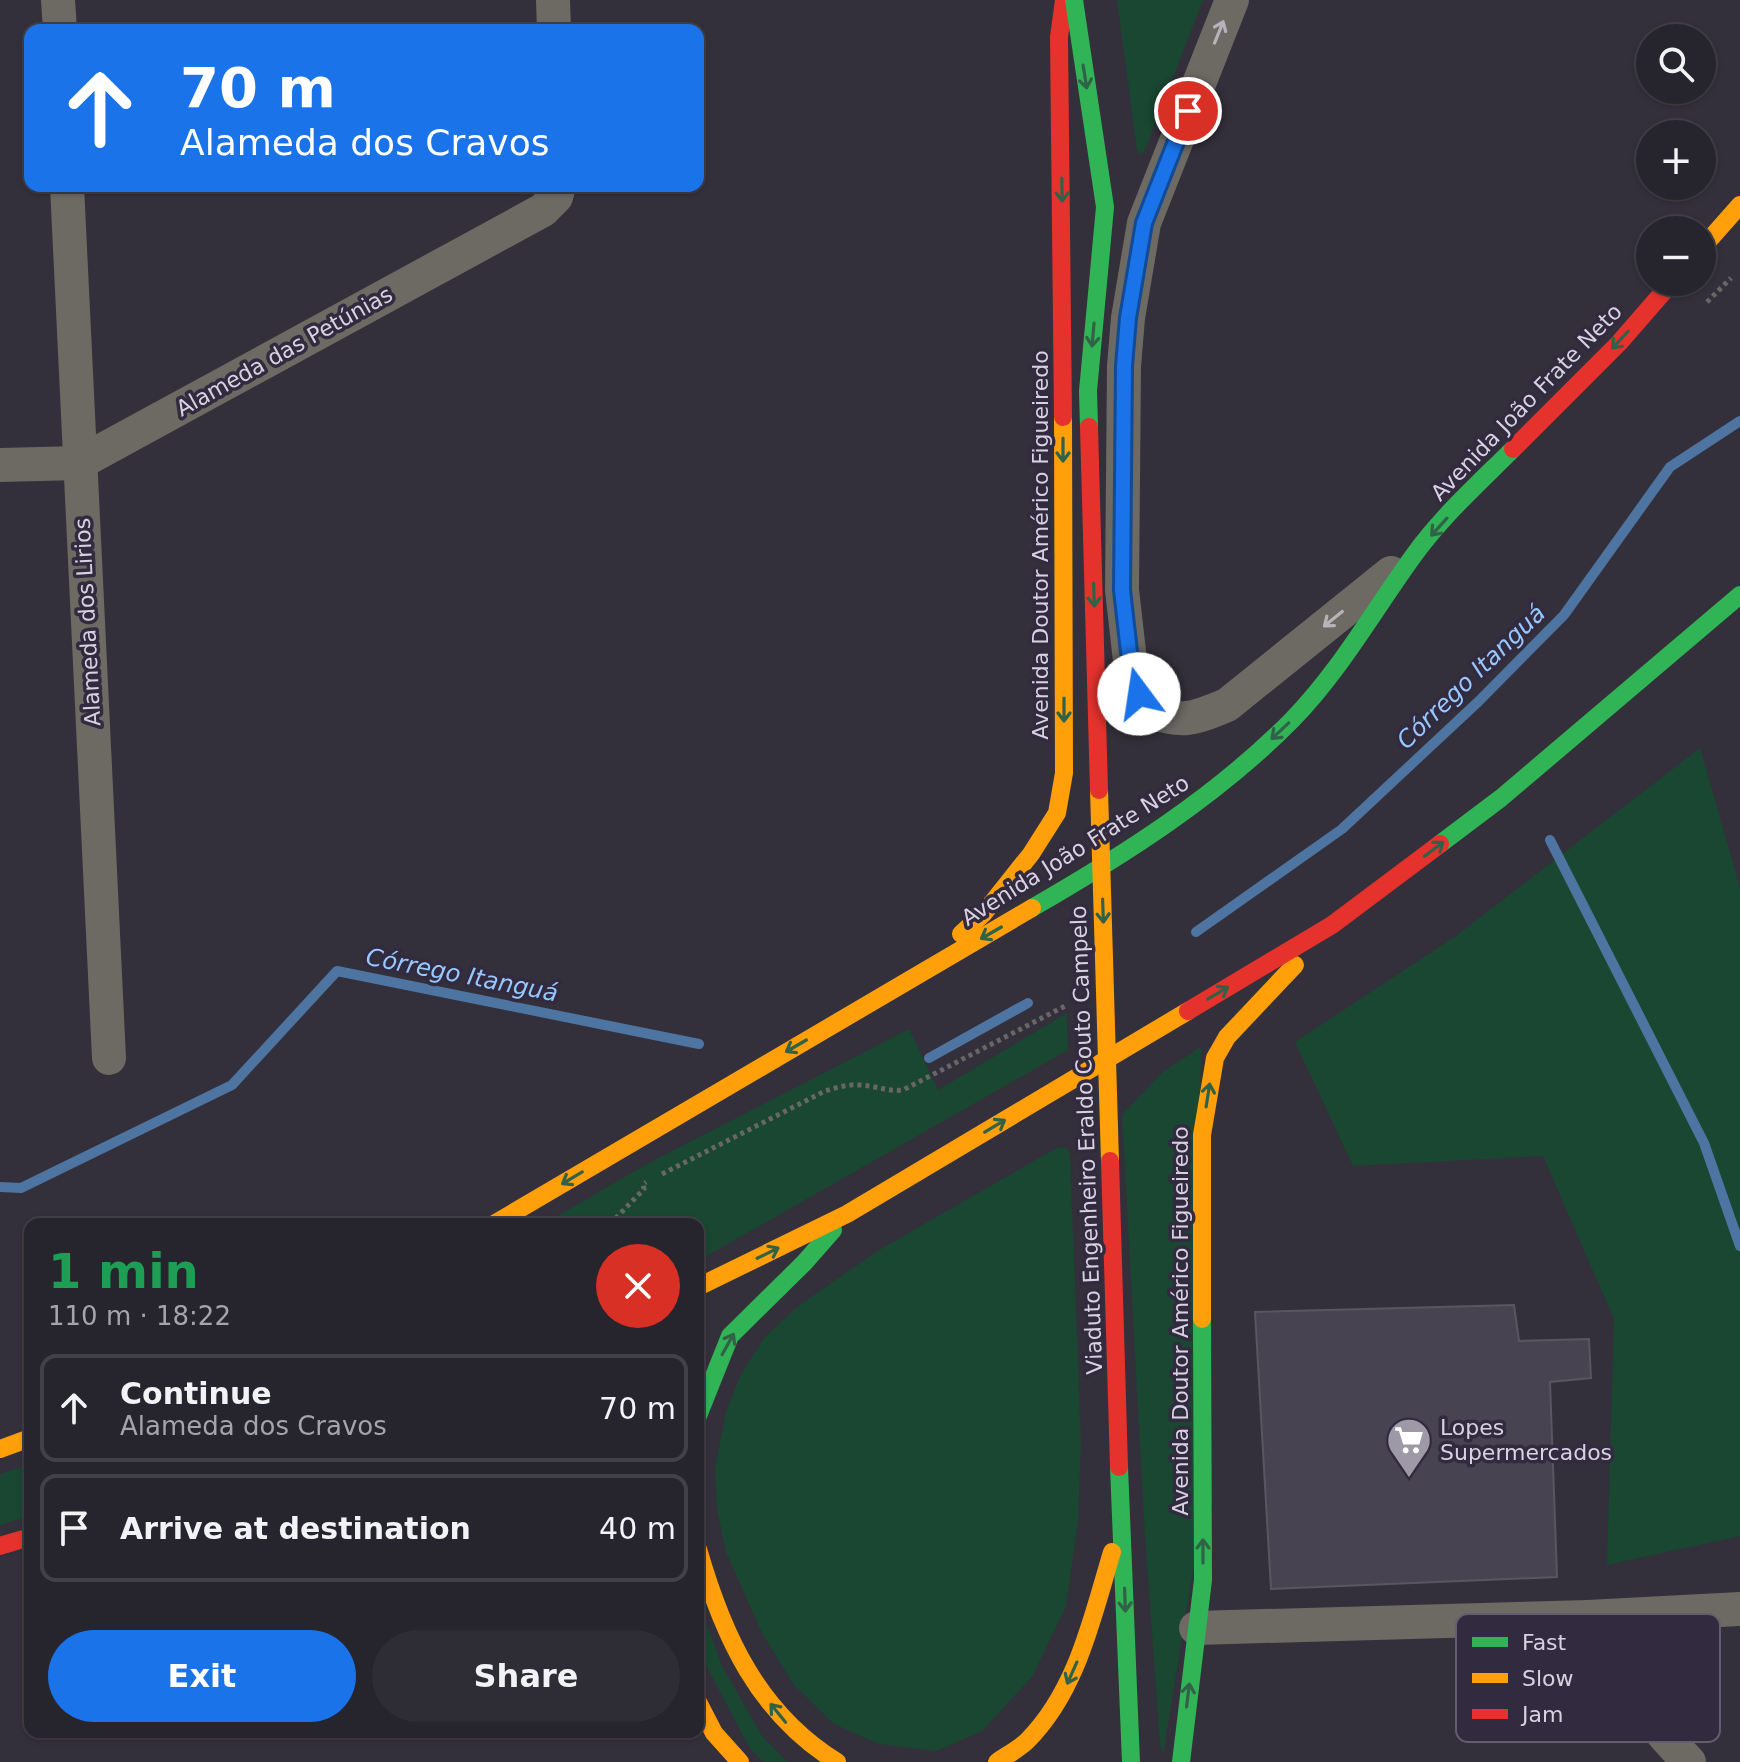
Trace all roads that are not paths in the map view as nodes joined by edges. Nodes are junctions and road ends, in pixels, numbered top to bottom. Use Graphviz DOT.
graph roads {
  1 [pos="58,0"];
  2 [pos="553,0"];
  3 [pos="1064,0"];
  4 [pos="1074,0"];
  5 [pos="1232,0"];
  6 [pos="60,24"];
  7 [pos="554,24"];
  8 [pos="67,192"];
  9 [pos="557,192"];
  10 [pos="1740,205"];
  11 [pos="1716,232"];
  12 [pos="1660,296"];
  13 [pos="79,463"];
  14 [pos="0,465"];
  15 [pos="1416,552"];
  16 [pos="1740,595"];
  17 [pos="1332,925"];
  18 [pos="863,1007"];
  19 [pos="109,1058"];
  20 [pos="847,1214"];
  21 [pos="504,1218"];
  22 [pos="704,1284"];
  23 [pos="704,1401"];
  24 [pos="24,1440"];
  25 [pos="0,1449"];
  26 [pos="1123,1519"];
  27 [pos="24,1539"];
  28 [pos="0,1546"];
  29 [pos="704,1573"];
  30 [pos="1740,1609"];
  31 [pos="1645,1614"];
  32 [pos="1456,1621"];
  33 [pos="1196,1628"];
  34 [pos="704,1714"];
  35 [pos="1668,1742"];
  36 [pos="740,1762"];
  37 [pos="837,1762"];
  38 [pos="997,1762"];
  39 [pos="1131,1762"];
  40 [pos="1181,1762"];
  41 [pos="1689,1762"];
  1 -- 6 [label="street"];
  2 -- 7 [label="street"];
  3 -- 18 [label="main road, Avenida Doutor Américo Figueiredo, one-way"];
  4 -- 26 [label="main road, Viaduto Engenheiro Eraldo Couto Campelo, one-way, bridge"];
  15 -- 5 [label="street, one-way"];
  8 -- 13 [label="street, Alameda dos Lirios"];
  9 -- 13 [label="street, Alameda das Petúnias"];
  10 -- 11 [label="main road"];
  12 -- 15 [label="main road, Avenida João Frate Neto, one-way"];
  13 -- 14 [label="street, Alameda das Petúnias"];
  13 -- 19 [label="street, Alameda dos Lirios"];
  15 -- 18 [label="main road, Avenida João Frate Neto, one-way"];
  17 -- 16 [label="main road, one-way"];
  20 -- 17 [label="main road, one-way"];
  33 -- 17 [label="main road, Avenida Doutor Américo Figueiredo, one-way"];
  18 -- 21 [label="main road, Avenida João Frate Neto, one-way"];
  22 -- 20 [label="main road, one-way"];
  23 -- 20 [label="main road, one-way"];
  24 -- 25 [label="main road"];
  26 -- 38 [label="main road, one-way"];
  26 -- 39 [label="main road, one-way"];
  27 -- 28 [label="main road"];
  37 -- 29 [label="main road, one-way"];
  30 -- 31 [label="street"];
  32 -- 33 [label="street"];
  40 -- 33 [label="main road, Avenida Doutor Américo Figueiredo, one-way"];
  34 -- 36 [label="main road"];
  35 -- 41 [label="street"];
}
